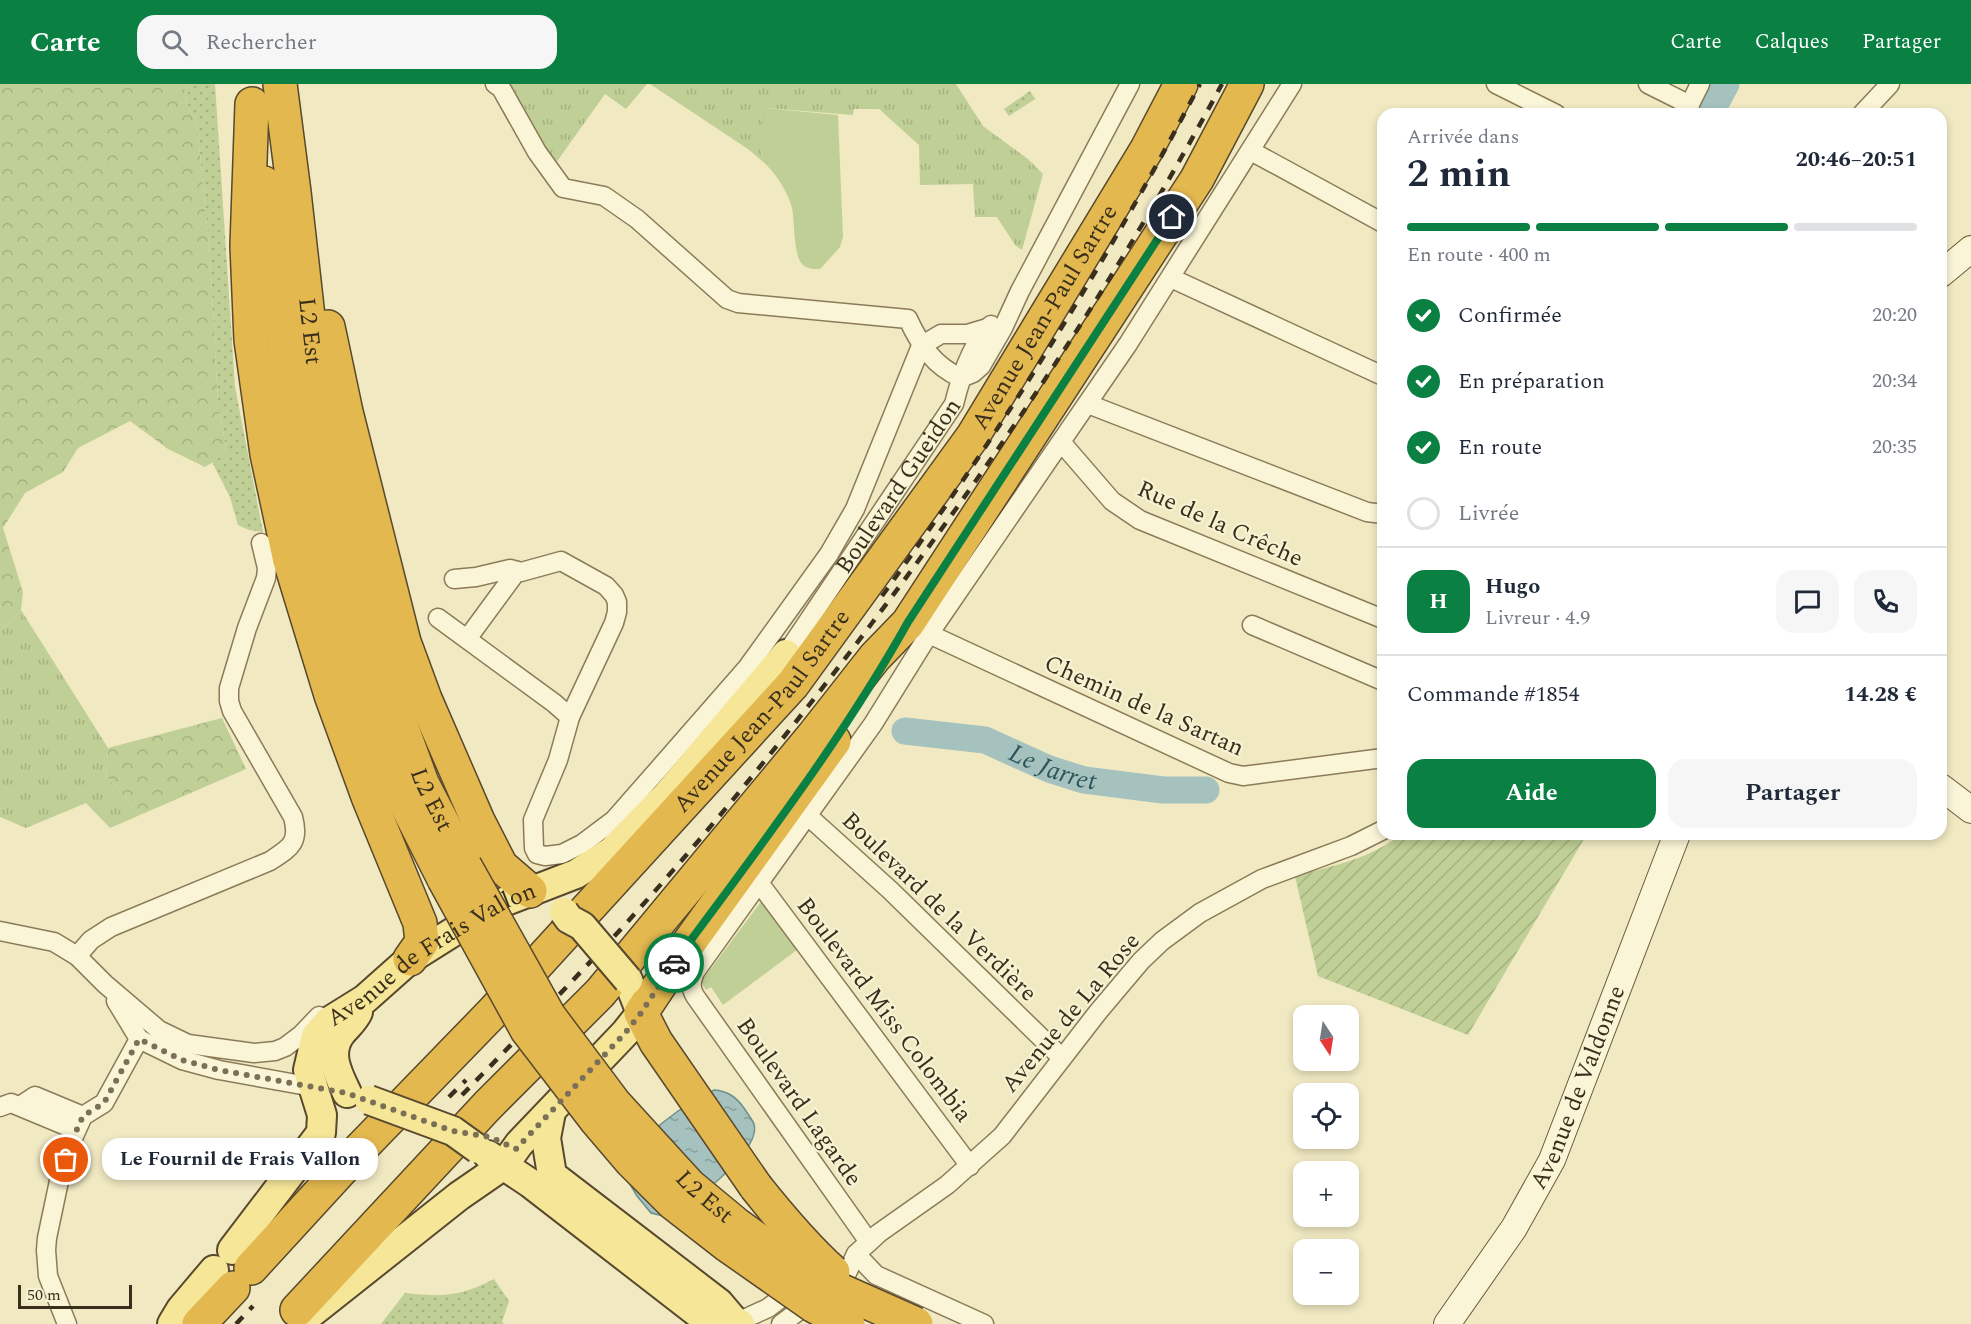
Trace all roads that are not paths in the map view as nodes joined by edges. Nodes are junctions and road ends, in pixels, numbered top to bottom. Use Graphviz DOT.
graph roads {
  1 [pos="280,84"];
  2 [pos="495,84"];
  3 [pos="1130,84"];
  4 [pos="1181,84"];
  5 [pos="1247,84"];
  6 [pos="1270,84"];
  7 [pos="1292,84"];
  8 [pos="1496,84"];
  9 [pos="1648,84"];
  10 [pos="1700,84"];
  11 [pos="1890,84"];
  12 [pos="251,94"];
  13 [pos="1544,108"];
  14 [pos="1684,108"];
  15 [pos="1688,108"];
  16 [pos="1868,108"];
  17 [pos="1147,149"];
  18 [pos="1251,151"];
  19 [pos="294,192"];
  20 [pos="1377,220"];
  21 [pos="1971,249"];
  22 [pos="1947,269"];
  23 [pos="1171,278"];
  24 [pos="1013,307"];
  25 [pos="987,328"];
  26 [pos="921,346"];
  27 [pos="1377,373"];
  28 [pos="961,378"];
  29 [pos="1088,404"];
  30 [pos="1061,442"];
  31 [pos="987,504"];
  32 [pos="1377,513"];
  33 [pos="261,543"];
  34 [pos="517,571"];
  35 [pos="454,579"];
  36 [pos="1377,617"];
  37 [pos="438,618"];
  38 [pos="1252,625"];
  39 [pos="919,628"];
  40 [pos="467,639"];
  41 [pos="786,654"];
  42 [pos="1377,678"];
  43 [pos="570,717"];
  44 [pos="1377,759"];
  45 [pos="1947,792"];
  46 [pos="1971,810"];
  47 [pos="808,816"];
  48 [pos="1377,833"];
  49 [pos="1675,840"];
  50 [pos="454,873"];
  51 [pos="760,884"];
  52 [pos="530,891"];
  53 [pos="0,931"];
  54 [pos="77,956"];
  55 [pos="410,959"];
  56 [pos="105,984"];
  57 [pos="365,999"];
  58 [pos="641,1013"];
  59 [pos="139,1039"];
  60 [pos="1062,1058"];
  61 [pos="313,1087"];
  62 [pos="358,1096"];
  63 [pos="0,1107"];
  64 [pos="551,1112"];
  65 [pos="80,1123"];
  66 [pos="510,1157"];
  67 [pos="970,1166"];
  68 [pos="862,1248"];
  69 [pos="233,1269"];
  70 [pos="301,1314"];
  71 [pos="67,1324"];
  72 [pos="172,1324"];
  73 [pos="199,1324"];
  74 [pos="736,1324"];
  75 [pos="781,1324"];
  76 [pos="848,1324"];
  77 [pos="917,1324"];
  78 [pos="984,1324"];
  79 [pos="1447,1324"];
  1 -- 19 [label="highway, L2 Est"];
  2 -- 26 [label="street"];
  3 -- 24 [label="street, Boulevard Gueidon"];
  4 -- 17 [label="highway, Avenue Jean-Paul Sartre"];
  5 -- 31 [label="highway, Avenue Jean-Paul Sartre"];
  6 -- 31 [label="highway"];
  7 -- 18 [label="street"];
  8 -- 13 [label="street"];
  9 -- 14 [label="street"];
  10 -- 15 [label="street"];
  11 -- 16 [label="street"];
  12 -- 50 [label="highway, L2 Est"];
  12 -- 55 [label="highway"];
  17 -- 41 [label="highway"];
  17 -- 69 [label="highway, Avenue Jean-Paul Sartre"];
  18 -- 20 [label="street"];
  18 -- 23 [label="street"];
  19 -- 50 [label="highway, L2 Est"];
  19 -- 52 [label="highway"];
  21 -- 22 [label="street"];
  23 -- 27 [label="street"];
  23 -- 29 [label="street"];
  24 -- 25 [label="street, Boulevard Gueidon"];
  24 -- 28 [label="street, Boulevard Gueidon"];
  25 -- 26 [label="street, Boulevard Gueidon"];
  25 -- 28 [label="street, Boulevard Gueidon"];
  26 -- 28 [label="street, Boulevard Gueidon"];
  26 -- 43 [label="street, Boulevard Gueidon"];
  28 -- 41 [label="street, Boulevard Gueidon"];
  29 -- 30 [label="street"];
  29 -- 32 [label="street"];
  30 -- 36 [label="street, Rue de la Crêche"];
  30 -- 39 [label="street"];
  31 -- 39 [label="highway, Avenue Jean-Paul Sartre"];
  33 -- 54 [label="street"];
  34 -- 35 [label="street"];
  34 -- 40 [label="street"];
  34 -- 43 [label="street"];
  37 -- 40 [label="street"];
  38 -- 42 [label="street"];
  39 -- 44 [label="street, Chemin de la Sartan"];
  39 -- 47 [label="street"];
  39 -- 58 [label="highway"];
  39 -- 70 [label="highway, Avenue Jean-Paul Sartre"];
  40 -- 43 [label="street"];
  41 -- 52 [label="main road, Boulevard Gueidon"];
  45 -- 46 [label="street"];
  47 -- 51 [label="street"];
  47 -- 60 [label="street, Boulevard de la Verdière"];
  48 -- 60 [label="street, Avenue de La Rose"];
  49 -- 79 [label="street, Avenue de Valdonne"];
  50 -- 76 [label="highway, L2 Est, bridge"];
  50 -- 77 [label="highway, L2 Est, bridge"];
  51 -- 67 [label="street, Boulevard Miss Colombia"];
  51 -- 68 [label="street, Boulevard Lagarde"];
  52 -- 55 [label="main road, Avenue de Frais Vallon"];
  52 -- 58 [label="main road, Avenue de Frais Vallon, bridge"];
  53 -- 54 [label="street, Avenue de Frais Vallon"];
  54 -- 56 [label="street, Avenue de Frais Vallon"];
  55 -- 57 [label="main road, Avenue de Frais Vallon"];
  56 -- 57 [label="street, Avenue de Frais Vallon"];
  56 -- 59 [label="street, Avenue de Frais Vallon"];
  57 -- 61 [label="main road"];
  57 -- 62 [label="main road"];
  58 -- 64 [label="main road"];
  58 -- 77 [label="highway, bridge"];
  59 -- 61 [label="street"];
  59 -- 65 [label="street"];
  60 -- 67 [label="street, Avenue de La Rose"];
  61 -- 62 [label="main road"];
  61 -- 69 [label="main road"];
  62 -- 66 [label="main road, bridge"];
  63 -- 65 [label="street"];
  64 -- 66 [label="main road"];
  64 -- 74 [label="main road"];
  65 -- 71 [label="street"];
  66 -- 70 [label="main road"];
  66 -- 74 [label="main road"];
  67 -- 68 [label="street, Avenue de La Rose"];
  68 -- 74 [label="street"];
  68 -- 75 [label="street"];
  68 -- 78 [label="street, Boulevard Lagarde"];
  69 -- 72 [label="main road"];
  69 -- 73 [label="highway, Avenue Jean-Paul Sartre"];
}
